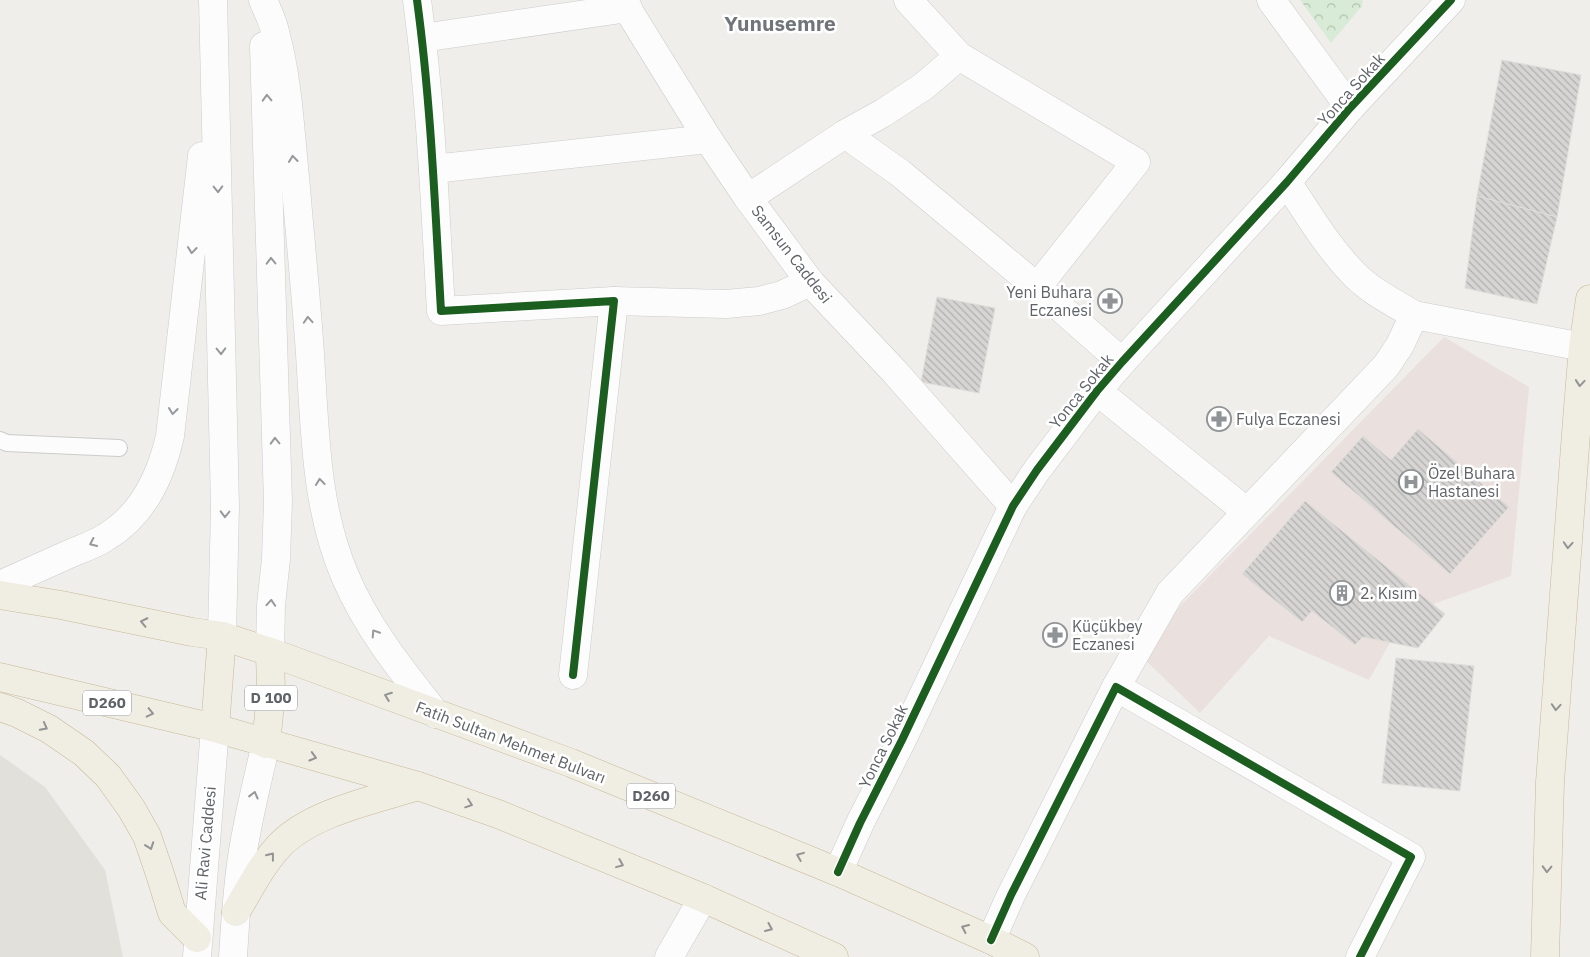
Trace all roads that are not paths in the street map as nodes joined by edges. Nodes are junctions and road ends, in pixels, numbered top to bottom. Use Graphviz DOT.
graph roads {
  1 [pos="214,0"];
  2 [pos="262,0"];
  3 [pos="417,0"];
  4 [pos="908,0"];
  5 [pos="1271,0"];
  6 [pos="1451,0"];
  7 [pos="625,4"];
  8 [pos="422,38"];
  9 [pos="214,45"];
  10 [pos="959,56"];
  11 [pos="1350,108"];
  12 [pos="845,134"];
  13 [pos="708,139"];
  14 [pos="433,169"];
  15 [pos="1287,182"];
  16 [pos="748,198"];
  17 [pos="810,282"];
  18 [pos="1037,287"];
  19 [pos="1590,300"];
  20 [pos="614,301"];
  21 [pos="1414,315"];
  22 [pos="1584,348"];
  23 [pos="1122,362"];
  24 [pos="1097,391"];
  25 [pos="0,440"];
  26 [pos="119,448"];
  27 [pos="1013,506"];
  28 [pos="1247,512"];
  29 [pos="0,585"];
  30 [pos="0,595"];
  31 [pos="222,636"];
  32 [pos="270,652"];
  33 [pos="573,675"];
  34 [pos="0,677"];
  35 [pos="1116,687"];
  36 [pos="0,707"];
  37 [pos="436,714"];
  38 [pos="215,728"];
  39 [pos="266,744"];
  40 [pos="418,786"];
  41 [pos="838,872"];
  42 [pos="703,898"];
  43 [pos="236,912"];
  44 [pos="992,940"];
  45 [pos="197,948"];
  46 [pos="233,957"];
  47 [pos="669,957"];
  48 [pos="834,957"];
  49 [pos="1025,957"];
  50 [pos="1360,957"];
  51 [pos="1545,957"];
  1 -- 9 [label="street"];
  32 -- 2 [label="street, one-way"];
  37 -- 2 [label="street, one-way"];
  3 -- 8 [label="street"];
  4 -- 10 [label="street"];
  5 -- 11 [label="street"];
  6 -- 11 [label="street, Yonca Sokak"];
  7 -- 8 [label="street"];
  7 -- 13 [label="street, Samsun Caddesi"];
  8 -- 14 [label="street"];
  9 -- 29 [label="street, one-way"];
  9 -- 31 [label="street, one-way"];
  10 -- 12 [label="street"];
  10 -- 18 [label="street"];
  11 -- 15 [label="street, Yonca Sokak"];
  12 -- 16 [label="street"];
  12 -- 18 [label="street"];
  13 -- 14 [label="street"];
  13 -- 16 [label="street, Samsun Caddesi"];
  14 -- 20 [label="street"];
  15 -- 21 [label="street"];
  15 -- 23 [label="street, Yonca Sokak"];
  16 -- 17 [label="street, Samsun Caddesi"];
  17 -- 20 [label="street"];
  17 -- 27 [label="street, Samsun Caddesi"];
  18 -- 23 [label="street"];
  19 -- 22 [label="highway"];
  20 -- 33 [label="street"];
  21 -- 22 [label="street"];
  21 -- 28 [label="street"];
  22 -- 51 [label="highway, one-way"];
  23 -- 24 [label="street, Yonca Sokak"];
  24 -- 27 [label="street, Yonca Sokak"];
  24 -- 28 [label="street"];
  25 -- 26 [label="lane"];
  27 -- 41 [label="street, Yonca Sokak"];
  28 -- 35 [label="street"];
  31 -- 30 [label="highway, D260, one-way"];
  31 -- 32 [label="highway, D260"];
  31 -- 38 [label="highway"];
  37 -- 32 [label="highway, Fatih Sultan Mehmet Bulvarı / D260, one-way"];
  32 -- 39 [label="highway, D 100"];
  34 -- 38 [label="highway, D260, one-way"];
  35 -- 44 [label="street"];
  35 -- 50 [label="street"];
  36 -- 45 [label="highway, one-way"];
  41 -- 37 [label="highway, Fatih Sultan Mehmet Bulvarı / D260, one-way"];
  38 -- 39 [label="highway, D260"];
  38 -- 45 [label="street, Ali Ravi Caddesi"];
  39 -- 40 [label="highway, D260, one-way"];
  43 -- 39 [label="street, one-way"];
  40 -- 42 [label="highway, D260, one-way"];
  43 -- 40 [label="highway, one-way"];
  44 -- 41 [label="highway, Fatih Sultan Mehmet Bulvarı / D260, one-way"];
  42 -- 47 [label="street"];
  42 -- 48 [label="highway, D260, one-way"];
  43 -- 46 [label="street"];
  44 -- 49 [label="highway, Fatih Sultan Mehmet Bulvarı / D260"];
}
